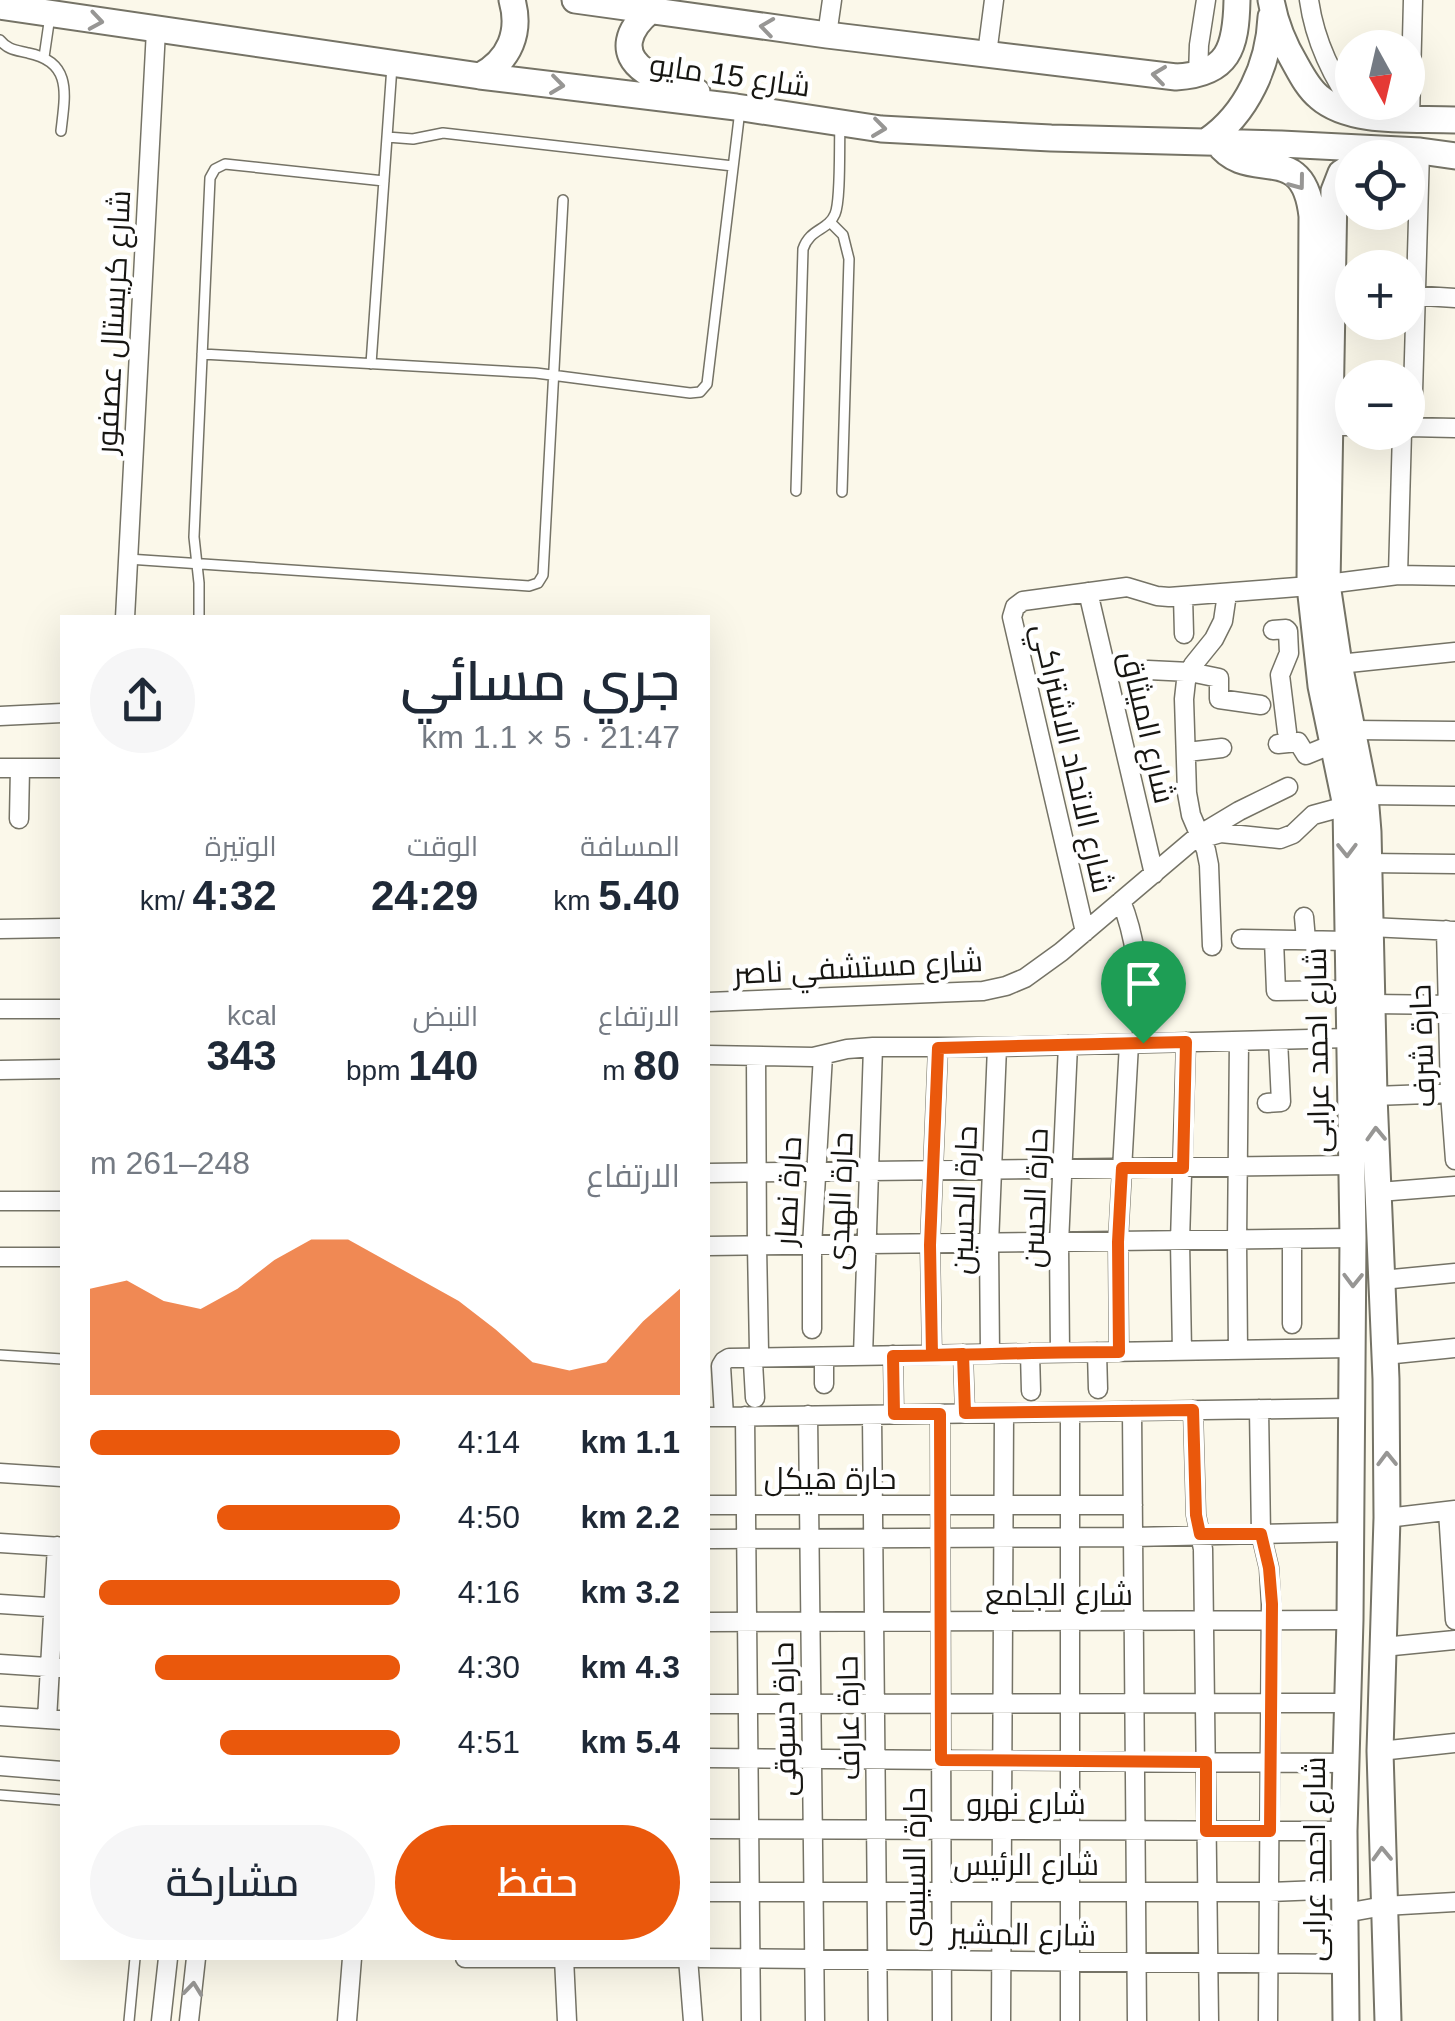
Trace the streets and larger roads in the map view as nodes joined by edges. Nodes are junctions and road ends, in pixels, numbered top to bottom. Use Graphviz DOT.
graph roads {
  1 [pos="512,0"];
  2 [pos="575,0"];
  3 [pos="832,0"];
  4 [pos="994,0"];
  5 [pos="1206,0"];
  6 [pos="1236,0"];
  7 [pos="1308,0"];
  8 [pos="1413,0"];
  9 [pos="1271,4"];
  10 [pos="651,6"];
  11 [pos="0,11"];
  12 [pos="156,30"];
  13 [pos="1412,30"];
  14 [pos="828,36"];
  15 [pos="987,54"];
  16 [pos="480,76"];
  17 [pos="1198,76"];
  18 [pos="1335,79"];
  19 [pos="1335,106"];
  20 [pos="738,107"];
  21 [pos="1425,119"];
  22 [pos="1455,120"];
  23 [pos="1212,142"];
  24 [pos="1335,150"];
  25 [pos="1425,155"];
  26 [pos="1455,156"];
  27 [pos="1425,296"];
  28 [pos="1455,298"];
  29 [pos="1455,428"];
  30 [pos="1425,429"];
  31 [pos="1338,450"];
  32 [pos="1406,450"];
  33 [pos="1398,576"];
  34 [pos="1455,576"];
  35 [pos="1318,585"];
  36 [pos="1088,592"];
  37 [pos="1227,594"];
  38 [pos="1183,596"];
  39 [pos="125,615"];
  40 [pos="1273,630"];
  41 [pos="1184,634"];
  42 [pos="1315,647"];
  43 [pos="1289,649"];
  44 [pos="1455,652"];
  45 [pos="1339,664"];
  46 [pos="1148,670"];
  47 [pos="1190,672"];
  48 [pos="1261,705"];
  49 [pos="60,713"];
  50 [pos="0,716"];
  51 [pos="1455,730"];
  52 [pos="1342,737"];
  53 [pos="1222,748"];
  54 [pos="1186,752"];
  55 [pos="0,768"];
  56 [pos="20,768"];
  57 [pos="60,768"];
  58 [pos="1288,787"];
  59 [pos="1455,796"];
  60 [pos="1356,800"];
  61 [pos="19,819"];
  62 [pos="1200,837"];
  63 [pos="1368,863"];
  64 [pos="1455,864"];
  65 [pos="1154,874"];
  66 [pos="1121,901"];
  67 [pos="1304,916"];
  68 [pos="60,928"];
  69 [pos="0,929"];
  70 [pos="1451,931"];
  71 [pos="1085,932"];
  72 [pos="1359,934"];
  73 [pos="1241,939"];
  74 [pos="1274,940"];
  75 [pos="1306,940"];
  76 [pos="1212,946"];
  77 [pos="1348,990"];
  78 [pos="710,1002"];
  79 [pos="1372,1004"];
  80 [pos="1452,1005"];
  81 [pos="0,1009"];
  82 [pos="60,1009"];
  83 [pos="1348,1038"];
  84 [pos="1278,1040"];
  85 [pos="1239,1041"];
  86 [pos="1186,1042"];
  87 [pos="1136,1044"];
  88 [pos="1068,1045"];
  89 [pos="873,1047"];
  90 [pos="997,1047"];
  91 [pos="938,1048"];
  92 [pos="710,1055"];
  93 [pos="756,1056"];
  94 [pos="823,1056"];
  95 [pos="0,1070"];
  96 [pos="60,1070"];
  97 [pos="1452,1093"];
  98 [pos="1374,1096"];
  99 [pos="1267,1103"];
  100 [pos="1455,1160"];
  101 [pos="1352,1166"];
  102 [pos="1238,1167"];
  103 [pos="1122,1168"];
  104 [pos="1183,1168"];
  105 [pos="1062,1169"];
  106 [pos="933,1170"];
  107 [pos="992,1170"];
  108 [pos="869,1171"];
  109 [pos="756,1172"];
  110 [pos="815,1172"];
  111 [pos="710,1173"];
  112 [pos="1455,1186"];
  113 [pos="1378,1192"];
  114 [pos="0,1201"];
  115 [pos="60,1201"];
  116 [pos="1353,1238"];
  117 [pos="1237,1240"];
  118 [pos="1292,1240"];
  119 [pos="1180,1241"];
  120 [pos="1118,1242"];
  121 [pos="1059,1243"];
  122 [pos="988,1244"];
  123 [pos="930,1245"];
  124 [pos="710,1246"];
  125 [pos="757,1246"];
  126 [pos="812,1246"];
  127 [pos="867,1246"];
  128 [pos="0,1257"];
  129 [pos="60,1257"];
  130 [pos="1455,1273"];
  131 [pos="1382,1280"];
  132 [pos="1292,1324"];
  133 [pos="812,1329"];
  134 [pos="1352,1348"];
  135 [pos="1455,1348"];
  136 [pos="1238,1350"];
  137 [pos="1182,1351"];
  138 [pos="1098,1352"];
  139 [pos="1119,1352"];
  140 [pos="1030,1353"];
  141 [pos="1060,1353"];
  142 [pos="963,1354"];
  143 [pos="990,1354"];
  144 [pos="932,1355"];
  145 [pos="824,1356"];
  146 [pos="863,1356"];
  147 [pos="893,1356"];
  148 [pos="754,1358"];
  149 [pos="1386,1367"];
  150 [pos="1351,1378"];
  151 [pos="824,1384"];
  152 [pos="1098,1389"];
  153 [pos="1031,1390"];
  154 [pos="755,1398"];
  155 [pos="1351,1408"];
  156 [pos="1193,1410"];
  157 [pos="1260,1410"];
  158 [pos="1132,1411"];
  159 [pos="1070,1412"];
  160 [pos="965,1413"];
  161 [pos="1004,1413"];
  162 [pos="894,1414"];
  163 [pos="940,1414"];
  164 [pos="872,1415"];
  165 [pos="744,1416"];
  166 [pos="808,1416"];
  167 [pos="716,1417"];
  168 [pos="0,1473"];
  169 [pos="60,1477"];
  170 [pos="710,1505"];
  171 [pos="745,1505"];
  172 [pos="809,1505"];
  173 [pos="873,1505"];
  174 [pos="940,1505"];
  175 [pos="1004,1505"];
  176 [pos="1070,1505"];
  177 [pos="1133,1506"];
  178 [pos="1451,1510"];
  179 [pos="1388,1518"];
  180 [pos="1350,1532"];
  181 [pos="1200,1534"];
  182 [pos="1261,1534"];
  183 [pos="1133,1537"];
  184 [pos="1003,1538"];
  185 [pos="1070,1538"];
  186 [pos="710,1539"];
  187 [pos="746,1539"];
  188 [pos="809,1539"];
  189 [pos="873,1539"];
  190 [pos="940,1539"];
  191 [pos="0,1543"];
  192 [pos="60,1547"];
  193 [pos="0,1604"];
  194 [pos="58,1608"];
  195 [pos="1350,1620"];
  196 [pos="1455,1620"];
  197 [pos="1204,1621"];
  198 [pos="1272,1621"];
  199 [pos="710,1622"];
  200 [pos="747,1622"];
  201 [pos="810,1622"];
  202 [pos="874,1622"];
  203 [pos="940,1622"];
  204 [pos="1003,1622"];
  205 [pos="1070,1622"];
  206 [pos="1134,1622"];
  207 [pos="1455,1640"];
  208 [pos="1383,1647"];
  209 [pos="0,1664"];
  210 [pos="56,1668"];
  211 [pos="1205,1703"];
  212 [pos="710,1704"];
  213 [pos="748,1704"];
  214 [pos="811,1704"];
  215 [pos="875,1704"];
  216 [pos="941,1704"];
  217 [pos="1003,1704"];
  218 [pos="1070,1704"];
  219 [pos="1135,1704"];
  220 [pos="1271,1704"];
  221 [pos="1348,1704"];
  222 [pos="0,1716"];
  223 [pos="55,1720"];
  224 [pos="1455,1744"];
  225 [pos="1380,1750"];
  226 [pos="710,1758"];
  227 [pos="748,1758"];
  228 [pos="812,1759"];
  229 [pos="876,1759"];
  230 [pos="941,1760"];
  231 [pos="1002,1760"];
  232 [pos="1070,1761"];
  233 [pos="1135,1761"];
  234 [pos="1206,1762"];
  235 [pos="1270,1762"];
  236 [pos="1346,1763"];
  237 [pos="0,1766"];
  238 [pos="60,1771"];
  239 [pos="710,1829"];
  240 [pos="749,1830"];
  241 [pos="812,1830"];
  242 [pos="876,1830"];
  243 [pos="941,1830"];
  244 [pos="1002,1830"];
  245 [pos="1070,1830"];
  246 [pos="1136,1830"];
  247 [pos="1206,1831"];
  248 [pos="1270,1831"];
  249 [pos="1344,1831"];
  250 [pos="710,1892"];
  251 [pos="750,1892"];
  252 [pos="813,1892"];
  253 [pos="877,1892"];
  254 [pos="942,1892"];
  255 [pos="1002,1892"];
  256 [pos="1070,1892"];
  257 [pos="1136,1892"];
  258 [pos="1208,1892"];
  259 [pos="1269,1892"];
  260 [pos="1345,1901"];
  261 [pos="1455,1902"];
  262 [pos="1384,1906"];
  263 [pos="710,1958"];
  264 [pos="751,1958"];
  265 [pos="814,1959"];
  266 [pos="168,1960"];
  267 [pos="196,1960"];
  268 [pos="352,1960"];
  269 [pos="564,1960"];
  270 [pos="688,1960"];
  271 [pos="878,1960"];
  272 [pos="942,1960"];
  273 [pos="1002,1961"];
  274 [pos="1070,1962"];
  275 [pos="1136,1963"];
  276 [pos="1208,1963"];
  277 [pos="1269,1964"];
  278 [pos="1346,1964"];
  279 [pos="162,2021"];
  280 [pos="190,2021"];
  281 [pos="347,2021"];
  282 [pos="566,2021"];
  283 [pos="693,2021"];
  284 [pos="752,2021"];
  285 [pos="815,2021"];
  286 [pos="878,2021"];
  287 [pos="942,2021"];
  288 [pos="1001,2021"];
  289 [pos="1070,2021"];
  290 [pos="1137,2021"];
  291 [pos="1210,2021"];
  292 [pos="1268,2021"];
  293 [pos="1346,2021"];
  294 [pos="1388,2021"];
  1 -- 16 [label="street"];
  2 -- 10 [label="street, شارع 15 مايو"];
  3 -- 14 [label="street"];
  4 -- 15 [label="street"];
  5 -- 17 [label="street"];
  6 -- 17 [label="street"];
  7 -- 18 [label="street"];
  8 -- 13 [label="street"];
  9 -- 19 [label="street"];
  9 -- 23 [label="street"];
  14 -- 10 [label="street, شارع 15 مايو, one-way"];
  10 -- 20 [label="street"];
  11 -- 12 [label="street, شارع 15 مايو, one-way"];
  12 -- 16 [label="street, شارع 15 مايو"];
  12 -- 39 [label="street, شارع كريستال عصفور"];
  14 -- 15 [label="street, شارع 15 مايو"];
  17 -- 15 [label="street, شارع 15 مايو, one-way"];
  16 -- 20 [label="street, شارع 15 مايو, one-way"];
  20 -- 23 [label="street, شارع 15 مايو, one-way"];
  21 -- 22 [label="street"];
  23 -- 24 [label="street, شارع 15 مايو"];
  23 -- 35 [label="street, شارع احمد عرابى, one-way"];
  25 -- 26 [label="street, شارع 15 مايو"];
  27 -- 28 [label="street"];
  29 -- 30 [label="street"];
  31 -- 35 [label="street, شارع احمد عرابى"];
  32 -- 33 [label="street"];
  33 -- 34 [label="street"];
  33 -- 35 [label="street"];
  35 -- 37 [label="street"];
  35 -- 42 [label="street, شارع احمد عرابى"];
  35 -- 45 [label="street, شارع احمد عرابى"];
  36 -- 38 [label="street"];
  36 -- 65 [label="street, شارع الميثاق"];
  36 -- 71 [label="street, شارع الاتحاد الاشتراكي"];
  37 -- 38 [label="street"];
  37 -- 47 [label="street"];
  38 -- 41 [label="street"];
  40 -- 43 [label="street"];
  42 -- 43 [label="street"];
  42 -- 52 [label="street, شارع احمد عرابى"];
  43 -- 52 [label="street"];
  44 -- 45 [label="street"];
  45 -- 52 [label="street, شارع احمد عرابى"];
  46 -- 47 [label="street"];
  47 -- 48 [label="street"];
  47 -- 54 [label="street"];
  49 -- 50 [label="street"];
  51 -- 52 [label="street"];
  52 -- 60 [label="street, شارع احمد عرابى"];
  53 -- 54 [label="street"];
  54 -- 62 [label="street"];
  55 -- 56 [label="street"];
  56 -- 57 [label="street"];
  56 -- 61 [label="street"];
  58 -- 62 [label="street, شارع مستشفي ناصر"];
  59 -- 60 [label="street"];
  60 -- 62 [label="street"];
  60 -- 63 [label="street, شارع احمد عرابى"];
  60 -- 72 [label="street, شارع احمد عرابى, one-way"];
  62 -- 65 [label="street, شارع مستشفي ناصر"];
  62 -- 76 [label="street"];
  63 -- 64 [label="street"];
  63 -- 72 [label="street, شارع احمد عرابى"];
  65 -- 66 [label="street, شارع مستشفي ناصر"];
  66 -- 71 [label="street, شارع مستشفي ناصر"];
  66 -- 87 [label="street"];
  67 -- 75 [label="street"];
  68 -- 69 [label="street"];
  70 -- 72 [label="street"];
  70 -- 80 [label="street, حارة شرف"];
  71 -- 78 [label="street, شارع مستشفي ناصر"];
  72 -- 75 [label="street"];
  72 -- 77 [label="street, شارع احمد عرابى"];
  72 -- 79 [label="street, شارع احمد عرابى"];
  73 -- 74 [label="street"];
  74 -- 75 [label="street"];
  74 -- 77 [label="street"];
  77 -- 83 [label="street, شارع احمد عرابى"];
  79 -- 80 [label="street"];
  79 -- 98 [label="street, شارع احمد عرابى"];
  80 -- 97 [label="street, حارة شرف"];
  81 -- 82 [label="street"];
  83 -- 84 [label="street"];
  83 -- 101 [label="street, شارع احمد عرابى"];
  84 -- 85 [label="street"];
  84 -- 99 [label="street"];
  85 -- 86 [label="street"];
  85 -- 102 [label="street"];
  86 -- 87 [label="street"];
  86 -- 104 [label="street"];
  87 -- 88 [label="street"];
  87 -- 103 [label="street"];
  88 -- 90 [label="street"];
  88 -- 105 [label="street, حارة الحسن"];
  89 -- 91 [label="street"];
  89 -- 94 [label="street"];
  89 -- 108 [label="street, حارة الهدى"];
  90 -- 91 [label="street"];
  90 -- 107 [label="street, حارة الحسين"];
  91 -- 106 [label="street"];
  92 -- 93 [label="street"];
  93 -- 94 [label="street"];
  93 -- 109 [label="street"];
  94 -- 110 [label="street, حارة نصار"];
  95 -- 96 [label="street"];
  97 -- 98 [label="street"];
  97 -- 100 [label="street, حارة شرف"];
  113 -- 98 [label="street, شارع احمد عرابى, one-way"];
  101 -- 102 [label="street"];
  101 -- 116 [label="street, شارع احمد عرابى"];
  102 -- 104 [label="street"];
  102 -- 117 [label="street"];
  103 -- 104 [label="street"];
  103 -- 105 [label="street"];
  103 -- 120 [label="street"];
  104 -- 119 [label="street"];
  105 -- 107 [label="street"];
  105 -- 121 [label="street, حارة الحسن"];
  106 -- 107 [label="street"];
  106 -- 108 [label="street"];
  106 -- 123 [label="street"];
  107 -- 122 [label="street, حارة الحسين"];
  108 -- 110 [label="street"];
  108 -- 127 [label="street, حارة الهدى"];
  109 -- 110 [label="street"];
  109 -- 111 [label="street"];
  109 -- 125 [label="street"];
  110 -- 126 [label="street, حارة نصار"];
  112 -- 113 [label="street"];
  113 -- 131 [label="street, شارع احمد عرابى"];
  114 -- 115 [label="street"];
  116 -- 118 [label="street"];
  116 -- 134 [label="street, شارع احمد عرابى, one-way"];
  117 -- 118 [label="street"];
  117 -- 119 [label="street"];
  117 -- 136 [label="street"];
  118 -- 132 [label="street"];
  119 -- 120 [label="street"];
  119 -- 137 [label="street"];
  120 -- 121 [label="street"];
  120 -- 139 [label="street"];
  121 -- 122 [label="street"];
  121 -- 141 [label="street, حارة الحسن"];
  122 -- 123 [label="street"];
  122 -- 143 [label="street, حارة الحسين"];
  123 -- 127 [label="street"];
  123 -- 144 [label="street"];
  124 -- 125 [label="street"];
  125 -- 126 [label="street"];
  125 -- 148 [label="street"];
  126 -- 127 [label="street"];
  126 -- 133 [label="street, حارة نصار"];
  127 -- 146 [label="street, حارة الهدى"];
  128 -- 129 [label="street"];
  130 -- 131 [label="street"];
  131 -- 149 [label="street, شارع احمد عرابى"];
  134 -- 136 [label="street"];
  134 -- 150 [label="street, شارع احمد عرابى"];
  135 -- 149 [label="street"];
  136 -- 137 [label="street"];
  137 -- 139 [label="street"];
  138 -- 139 [label="street"];
  138 -- 141 [label="street"];
  138 -- 152 [label="street"];
  140 -- 141 [label="street"];
  140 -- 143 [label="street"];
  140 -- 153 [label="street"];
  142 -- 143 [label="street"];
  142 -- 144 [label="street"];
  142 -- 160 [label="street"];
  144 -- 147 [label="street"];
  145 -- 146 [label="street"];
  145 -- 148 [label="street"];
  145 -- 151 [label="street"];
  146 -- 147 [label="street"];
  147 -- 162 [label="street"];
  148 -- 154 [label="street"];
  148 -- 167 [label="street"];
  149 -- 150 [label="street"];
  179 -- 149 [label="street, شارع احمد عرابى, one-way"];
  150 -- 155 [label="street, شارع احمد عرابى"];
  155 -- 157 [label="street"];
  155 -- 180 [label="street, شارع احمد عرابى"];
  156 -- 157 [label="street"];
  156 -- 158 [label="street"];
  156 -- 181 [label="street"];
  157 -- 182 [label="street"];
  158 -- 159 [label="street"];
  158 -- 177 [label="street"];
  159 -- 161 [label="street"];
  159 -- 176 [label="street"];
  160 -- 161 [label="street"];
  160 -- 163 [label="street"];
  161 -- 175 [label="street"];
  162 -- 163 [label="street"];
  162 -- 164 [label="street"];
  163 -- 174 [label="street, حارة السيسى"];
  164 -- 166 [label="street"];
  164 -- 173 [label="street, حارة عارف"];
  165 -- 166 [label="street"];
  165 -- 167 [label="street"];
  165 -- 171 [label="street"];
  166 -- 172 [label="street, حارة دسوقى"];
  168 -- 169 [label="street"];
  170 -- 171 [label="street, حارة هيكل"];
  171 -- 172 [label="street, حارة هيكل"];
  171 -- 187 [label="street"];
  172 -- 173 [label="street, حارة هيكل"];
  172 -- 188 [label="street, حارة دسوقى"];
  173 -- 174 [label="street, حارة هيكل"];
  173 -- 189 [label="street, حارة عارف"];
  174 -- 175 [label="street, حارة هيكل"];
  174 -- 190 [label="street, حارة السيسى"];
  175 -- 176 [label="street, حارة هيكل"];
  175 -- 184 [label="street"];
  176 -- 177 [label="street, حارة هيكل"];
  176 -- 185 [label="street"];
  177 -- 183 [label="street"];
  178 -- 179 [label="street"];
  178 -- 196 [label="street"];
  179 -- 208 [label="street, شارع احمد عرابى"];
  180 -- 182 [label="street"];
  180 -- 195 [label="street, شارع احمد عرابى"];
  181 -- 182 [label="street"];
  181 -- 183 [label="street"];
  181 -- 197 [label="street"];
  182 -- 198 [label="street"];
  183 -- 185 [label="street"];
  183 -- 206 [label="street"];
  184 -- 185 [label="street"];
  184 -- 190 [label="street"];
  184 -- 204 [label="street"];
  185 -- 205 [label="street"];
  186 -- 187 [label="street"];
  187 -- 188 [label="street"];
  187 -- 200 [label="street"];
  188 -- 189 [label="street"];
  188 -- 201 [label="street, حارة دسوقى"];
  189 -- 190 [label="street"];
  189 -- 202 [label="street, حارة عارف"];
  190 -- 203 [label="street, حارة السيسى"];
  191 -- 192 [label="street"];
  192 -- 194 [label="street"];
  193 -- 194 [label="street"];
  194 -- 210 [label="street"];
  195 -- 198 [label="street, شارع الجامع"];
  195 -- 221 [label="street, شارع احمد عرابى"];
  197 -- 198 [label="street, شارع الجامع"];
  197 -- 206 [label="street, شارع الجامع"];
  197 -- 211 [label="street"];
  198 -- 220 [label="street"];
  199 -- 200 [label="street, شارع الجامع"];
  200 -- 201 [label="street, شارع الجامع"];
  200 -- 213 [label="street"];
  201 -- 202 [label="street, شارع الجامع"];
  201 -- 214 [label="street, حارة دسوقى"];
  202 -- 203 [label="street, شارع الجامع"];
  202 -- 215 [label="street, حارة عارف"];
  203 -- 204 [label="street, شارع الجامع"];
  203 -- 216 [label="street, حارة السيسى"];
  204 -- 205 [label="street, شارع الجامع"];
  204 -- 217 [label="street"];
  205 -- 206 [label="street, شارع الجامع"];
  205 -- 218 [label="street"];
  206 -- 219 [label="street"];
  207 -- 208 [label="street"];
  208 -- 225 [label="street, شارع احمد عرابى"];
  209 -- 210 [label="street"];
  210 -- 223 [label="street"];
  211 -- 219 [label="street"];
  211 -- 220 [label="street"];
  211 -- 234 [label="street"];
  212 -- 213 [label="street"];
  213 -- 214 [label="street"];
  213 -- 227 [label="street"];
  214 -- 215 [label="street"];
  214 -- 228 [label="street, حارة دسوقى"];
  215 -- 216 [label="street"];
  215 -- 229 [label="street, حارة عارف"];
  216 -- 217 [label="street"];
  216 -- 230 [label="street, حارة السيسى"];
  217 -- 218 [label="street"];
  217 -- 231 [label="street"];
  218 -- 219 [label="street"];
  218 -- 232 [label="street"];
  219 -- 233 [label="street"];
  220 -- 221 [label="street"];
  220 -- 235 [label="street"];
  221 -- 236 [label="street, شارع احمد عرابى"];
  222 -- 223 [label="street"];
  224 -- 225 [label="street"];
  262 -- 225 [label="street, شارع احمد عرابى, one-way"];
  226 -- 227 [label="street"];
  227 -- 228 [label="street"];
  227 -- 240 [label="street"];
  228 -- 229 [label="street"];
  228 -- 241 [label="street, حارة دسوقى"];
  229 -- 230 [label="street"];
  229 -- 242 [label="street, حارة عارف"];
  230 -- 231 [label="street"];
  230 -- 243 [label="street, حارة السيسى"];
  231 -- 232 [label="street"];
  231 -- 244 [label="street"];
  232 -- 233 [label="street"];
  232 -- 245 [label="street"];
  233 -- 234 [label="street"];
  233 -- 246 [label="street"];
  234 -- 235 [label="street"];
  234 -- 247 [label="street"];
  235 -- 236 [label="street"];
  235 -- 248 [label="street"];
  236 -- 249 [label="street, شارع احمد عرابى"];
  237 -- 238 [label="street"];
  239 -- 240 [label="street, شارع نهرو"];
  240 -- 241 [label="street, شارع نهرو"];
  240 -- 251 [label="street"];
  241 -- 242 [label="street, شارع نهرو"];
  241 -- 252 [label="street, حارة دسوقى"];
  242 -- 243 [label="street, شارع نهرو"];
  242 -- 253 [label="street, حارة عارف"];
  243 -- 244 [label="street, شارع نهرو"];
  243 -- 254 [label="street, حارة السيسى"];
  244 -- 245 [label="street, شارع نهرو"];
  244 -- 255 [label="street"];
  245 -- 246 [label="street, شارع نهرو"];
  245 -- 256 [label="street"];
  246 -- 247 [label="street, شارع نهرو"];
  246 -- 257 [label="street"];
  247 -- 248 [label="street, شارع نهرو"];
  247 -- 258 [label="street"];
  248 -- 249 [label="street, شارع نهرو"];
  248 -- 259 [label="street"];
  249 -- 260 [label="street, شارع احمد عرابى"];
  250 -- 251 [label="street, شارع الرئيس"];
  251 -- 252 [label="street, شارع الرئيس"];
  251 -- 264 [label="street"];
  252 -- 253 [label="street, شارع الرئيس"];
  252 -- 265 [label="street, حارة دسوقى"];
  253 -- 254 [label="street, شارع الرئيس"];
  253 -- 271 [label="street, حارة عارف"];
  254 -- 255 [label="street, شارع الرئيس"];
  254 -- 272 [label="street, حارة السيسى"];
  255 -- 256 [label="street, شارع الرئيس"];
  255 -- 273 [label="street"];
  256 -- 257 [label="street, شارع الرئيس"];
  256 -- 274 [label="street"];
  257 -- 258 [label="street, شارع الرئيس"];
  257 -- 275 [label="street"];
  258 -- 259 [label="street, شارع الرئيس"];
  258 -- 276 [label="street"];
  259 -- 260 [label="street, شارع الرئيس"];
  259 -- 277 [label="street"];
  260 -- 262 [label="street, شارع الرئيس"];
  260 -- 278 [label="street, شارع احمد عرابى"];
  261 -- 262 [label="street, شارع الرئيس"];
  262 -- 294 [label="street, شارع احمد عرابى"];
  263 -- 264 [label="street, شارع المشير"];
  264 -- 265 [label="street, شارع المشير"];
  264 -- 284 [label="street"];
  265 -- 271 [label="street, شارع المشير"];
  265 -- 285 [label="street, حارة دسوقى"];
  266 -- 279 [label="street"];
  280 -- 267 [label="street, one-way"];
  268 -- 281 [label="street"];
  269 -- 282 [label="street"];
  270 -- 283 [label="street"];
  271 -- 272 [label="street, شارع المشير"];
  271 -- 286 [label="street, حارة عارف"];
  272 -- 273 [label="street, شارع المشير"];
  272 -- 287 [label="street, حارة السيسى"];
  273 -- 274 [label="street, شارع المشير"];
  273 -- 288 [label="street"];
  274 -- 275 [label="street, شارع المشير"];
  274 -- 289 [label="street"];
  275 -- 276 [label="street, شارع المشير"];
  275 -- 290 [label="street"];
  276 -- 277 [label="street, شارع المشير"];
  276 -- 291 [label="street"];
  277 -- 278 [label="street, شارع المشير"];
  277 -- 292 [label="street"];
  278 -- 293 [label="street, شارع احمد عرابى"];
}
